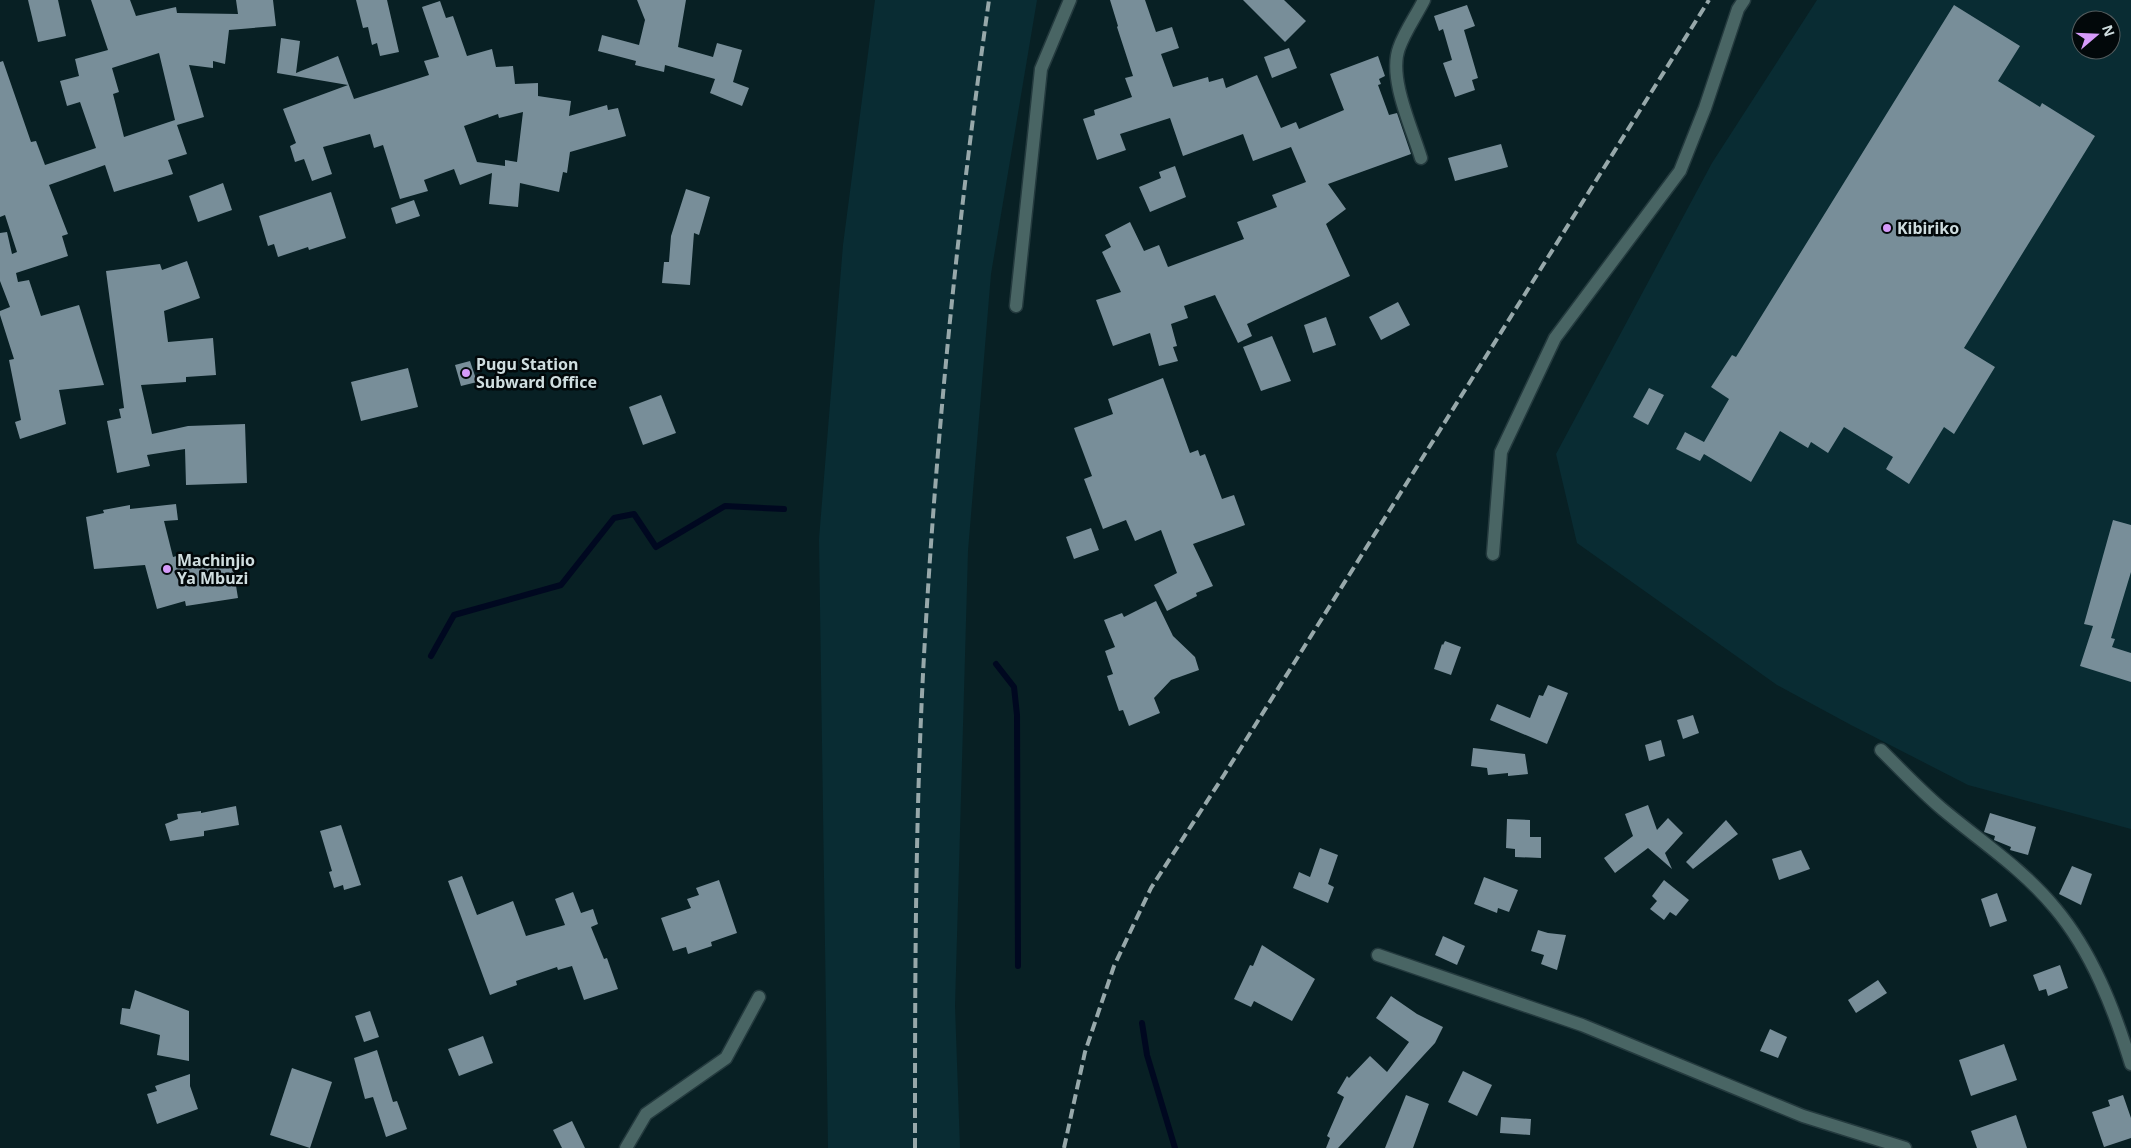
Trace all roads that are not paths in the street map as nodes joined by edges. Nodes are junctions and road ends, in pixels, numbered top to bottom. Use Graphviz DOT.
graph roads {
  1 [pos="1070,0"];
  2 [pos="1424,0"];
  3 [pos="1744,0"];
  4 [pos="1421,158"];
  5 [pos="1016,306"];
  6 [pos="1493,554"];
  7 [pos="1881,750"];
  8 [pos="1378,956"];
  9 [pos="759,997"];
  10 [pos="2131,1064"];
  11 [pos="626,1148"];
  12 [pos="1905,1148"];
  1 -- 5 [label="street"];
  2 -- 4 [label="street"];
  3 -- 6 [label="street"];
  7 -- 10 [label="street"];
  8 -- 12 [label="street"];
  9 -- 11 [label="street"];
}
